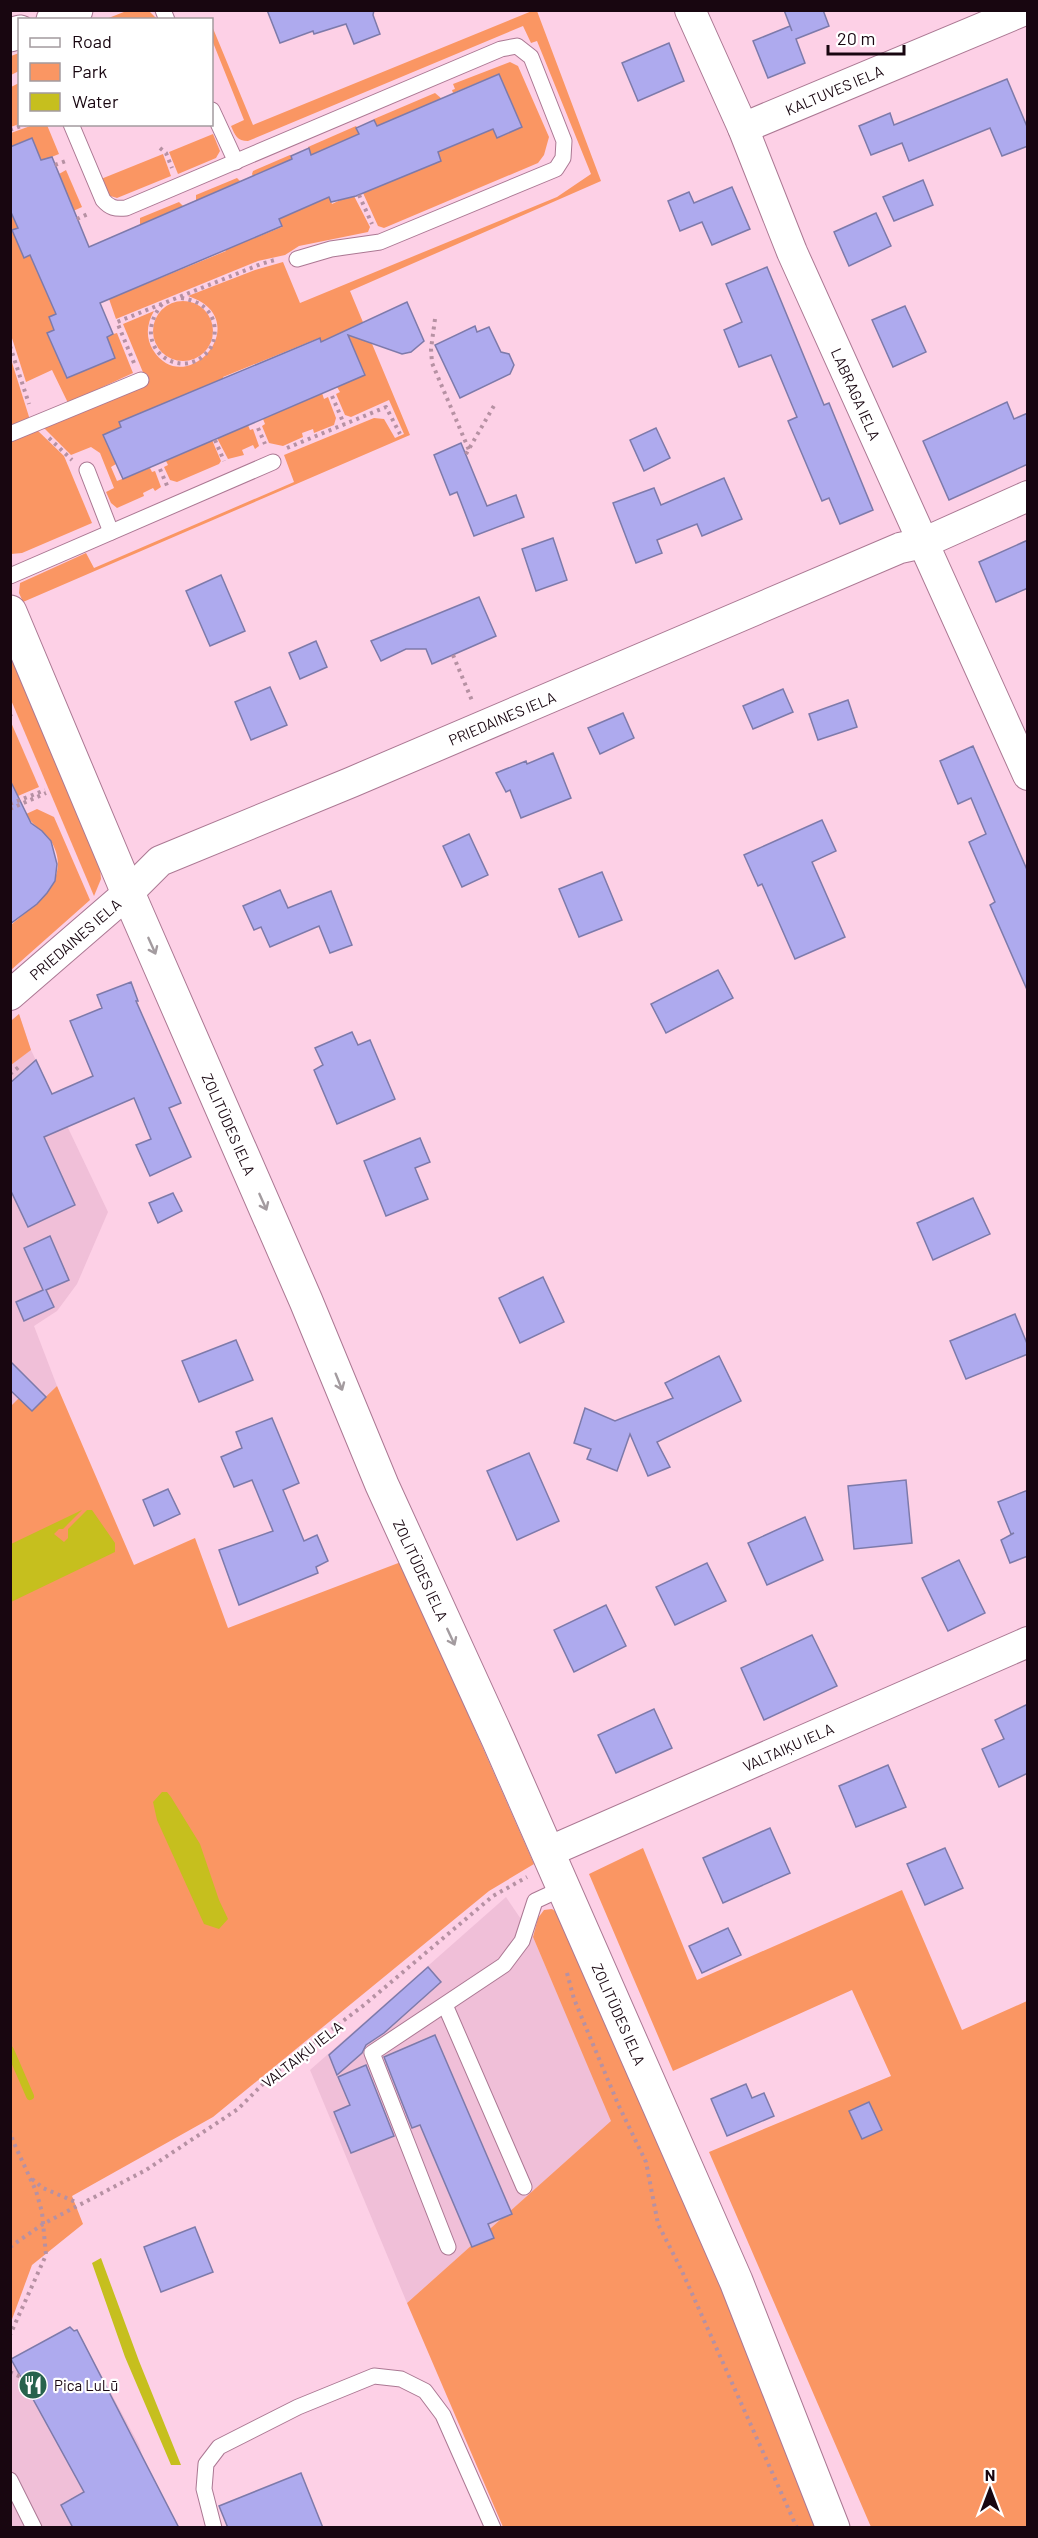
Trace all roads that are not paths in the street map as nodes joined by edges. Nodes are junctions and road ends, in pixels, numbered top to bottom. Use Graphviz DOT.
graph roads {
  1 [pos="76,10"];
  2 [pos="690,10"];
  3 [pos="1025,10"];
  4 [pos="58,18"];
  5 [pos="213,112"];
  6 [pos="72,126"];
  7 [pos="743,128"];
  8 [pos="236,162"];
  9 [pos="297,259"];
  10 [pos="141,380"];
  11 [pos="10,434"];
  12 [pos="270,455"];
  13 [pos="87,470"];
  14 [pos="1028,496"];
  15 [pos="111,532"];
  16 [pos="923,543"];
  17 [pos="10,576"];
  18 [pos="10,612"];
  19 [pos="1028,775"];
  20 [pos="128,893"];
  21 [pos="10,995"];
  22 [pos="1028,1642"];
  23 [pos="555,1868"];
  24 [pos="445,2005"];
  25 [pos="524,2187"];
  26 [pos="448,2247"];
  27 [pos="10,2480"];
  28 [pos="34,2528"];
  29 [pos="214,2528"];
  30 [pos="493,2528"];
  31 [pos="833,2528"];
  1 -- 4 [label="street"];
  2 -- 7 [label="street, LABRAGA IELA"];
  3 -- 7 [label="street, KALTUVES IELA"];
  5 -- 8 [label="lane"];
  6 -- 8 [label="lane"];
  7 -- 16 [label="street, LABRAGA IELA"];
  8 -- 9 [label="lane"];
  10 -- 11 [label="lane"];
  12 -- 15 [label="lane"];
  13 -- 15 [label="lane"];
  14 -- 16 [label="street, PRIEDAINES IELA"];
  15 -- 17 [label="lane"];
  16 -- 19 [label="street, LABRAGA IELA"];
  16 -- 20 [label="street, PRIEDAINES IELA"];
  18 -- 20 [label="street, ZOLITŪDES IELA"];
  20 -- 21 [label="street, PRIEDAINES IELA"];
  20 -- 23 [label="street, ZOLITŪDES IELA, one-way"];
  22 -- 23 [label="street, VALTAIĶU IELA"];
  23 -- 24 [label="lane"];
  23 -- 31 [label="street, ZOLITŪDES IELA"];
  24 -- 25 [label="lane"];
  24 -- 26 [label="lane"];
  27 -- 28 [label="lane"];
  29 -- 30 [label="lane"];
}
